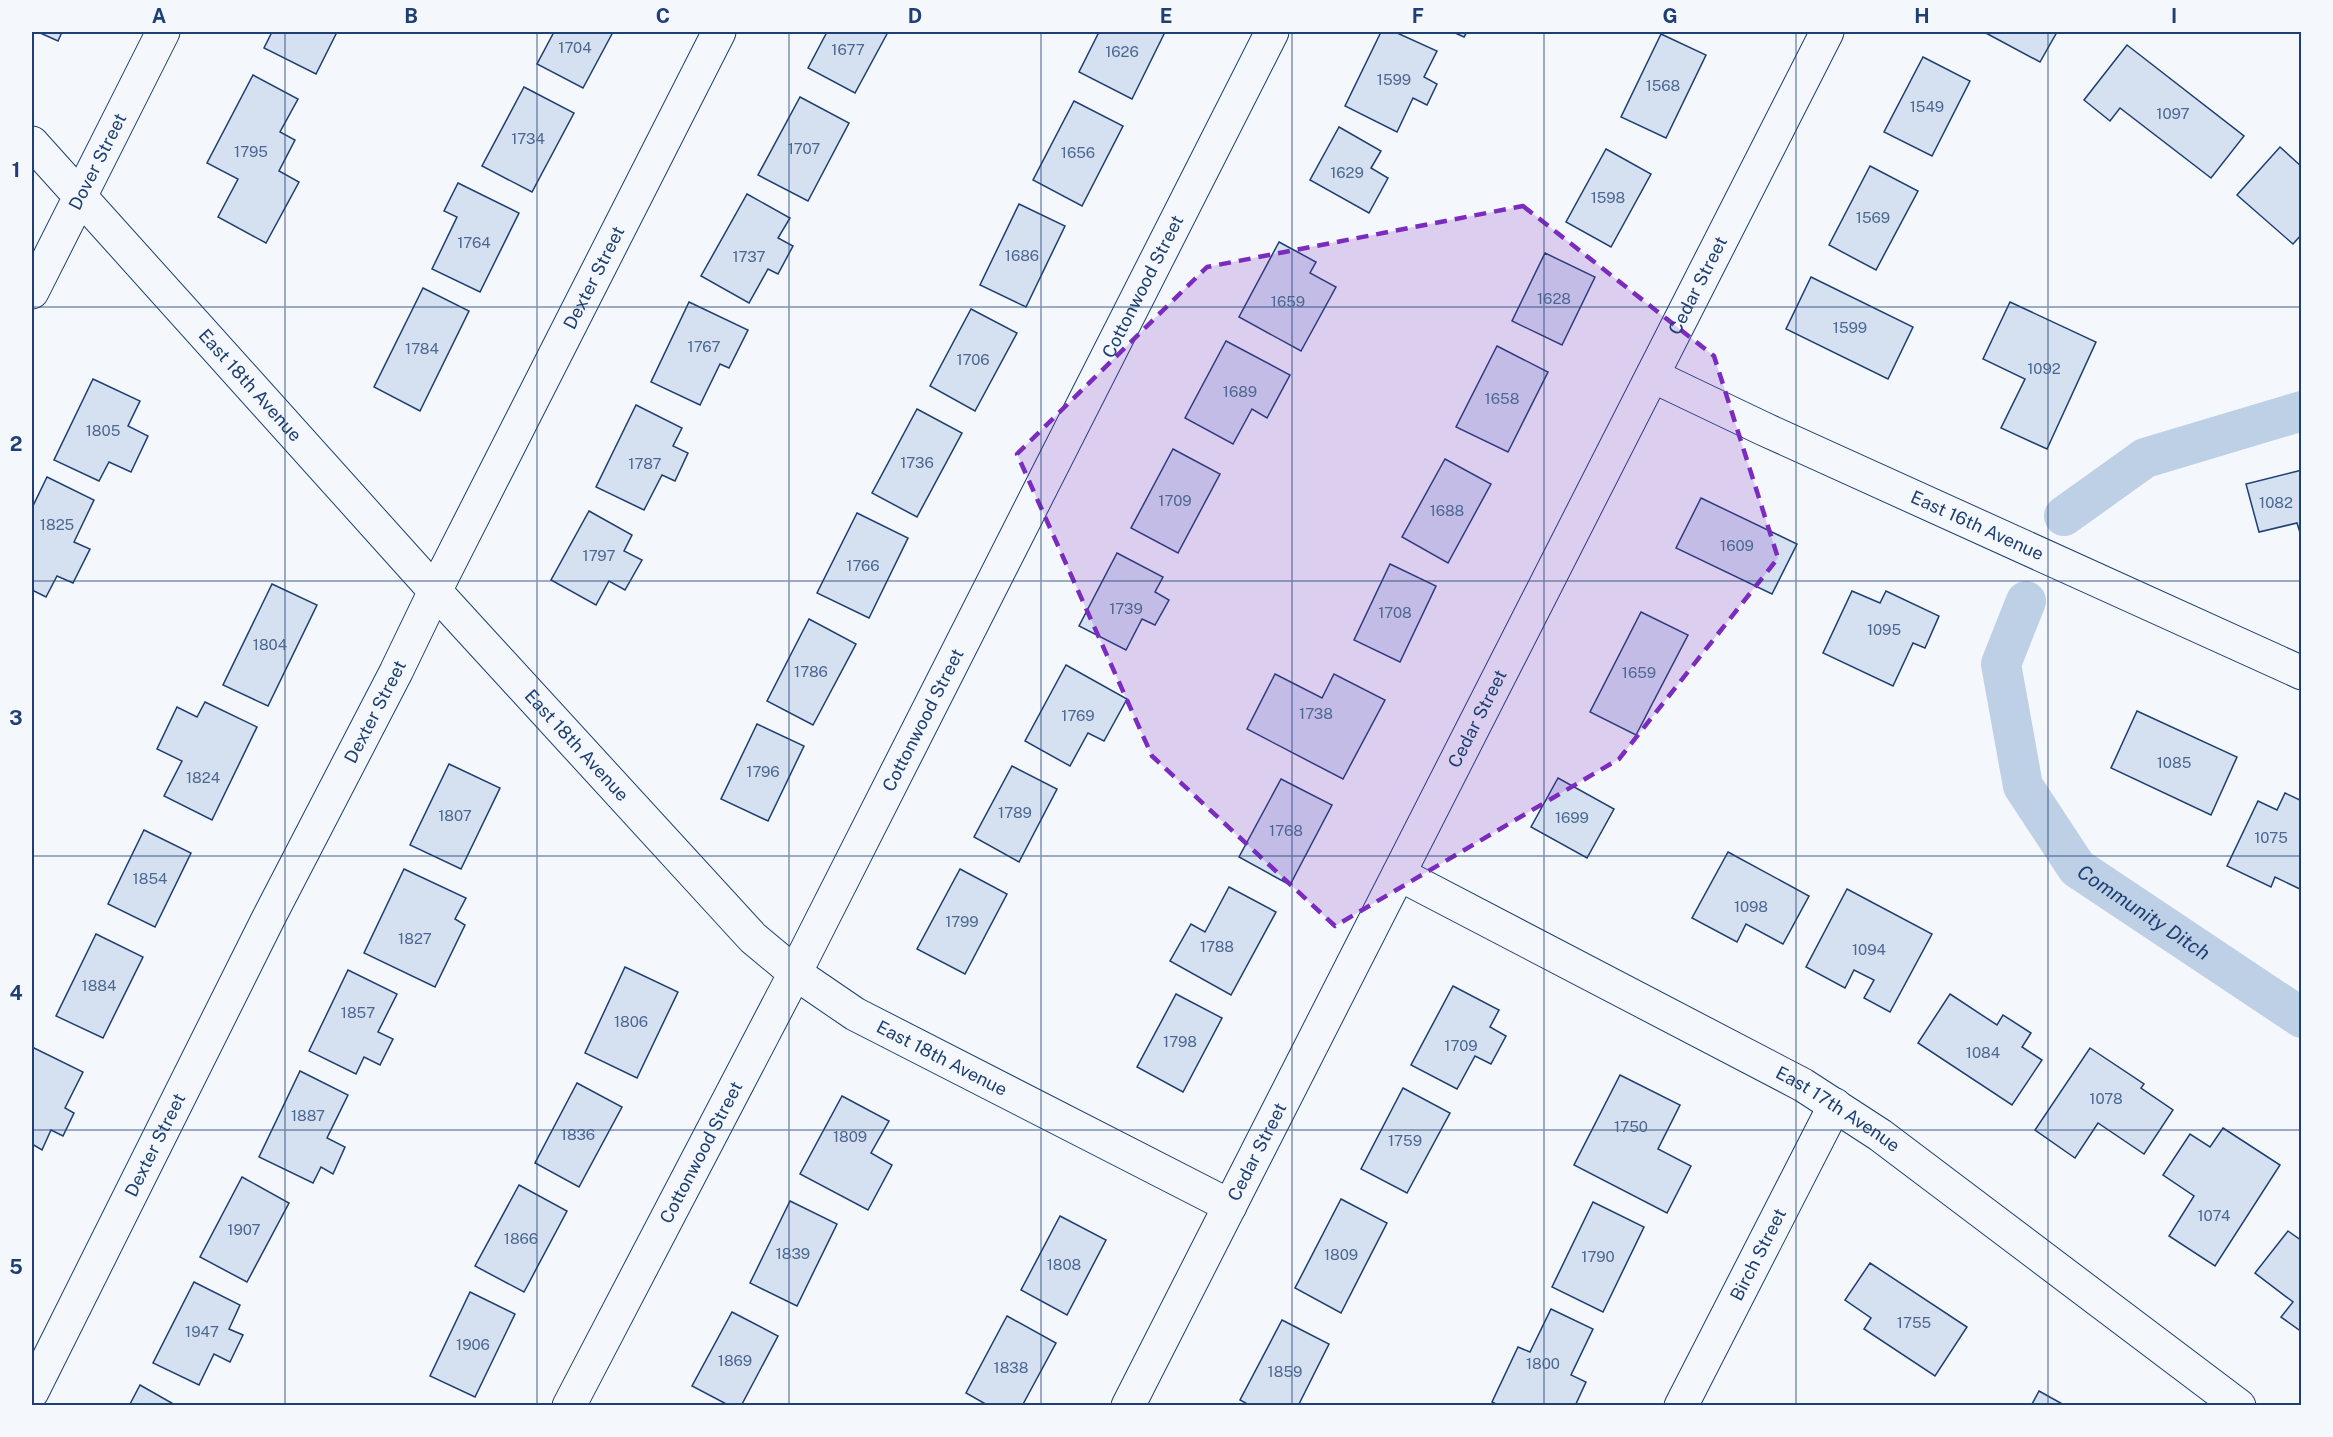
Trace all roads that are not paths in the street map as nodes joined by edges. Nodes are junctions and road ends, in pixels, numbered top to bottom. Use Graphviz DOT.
graph roads {
  1 [pos="164,32"];
  2 [pos="719,32"];
  3 [pos="1272,32"];
  4 [pos="1827,32"];
  5 [pos="32,143"];
  6 [pos="80,196"];
  7 [pos="32,292"];
  8 [pos="1653,376"];
  9 [pos="435,591"];
  10 [pos="2301,673"];
  11 [pos="1399,874"];
  12 [pos="795,974"];
  13 [pos="1835,1105"];
  14 [pos="1230,1206"];
  15 [pos="32,1392"];
  16 [pos="569,1406"];
  17 [pos="1128,1406"];
  18 [pos="1682,1406"];
  19 [pos="2239,1406"];
  1 -- 6 [label="street, Dover Street"];
  2 -- 9 [label="street, Dexter Street"];
  3 -- 12 [label="street, Cottonwood Street"];
  4 -- 8 [label="street, Cedar Street"];
  5 -- 6 [label="street, East 18th Avenue"];
  6 -- 7 [label="street, Dover Street"];
  6 -- 9 [label="street, East 18th Avenue"];
  8 -- 10 [label="street, East 16th Avenue"];
  8 -- 11 [label="street, Cedar Street"];
  9 -- 12 [label="street, East 18th Avenue"];
  9 -- 15 [label="street, Dexter Street"];
  11 -- 13 [label="street, East 17th Avenue"];
  11 -- 14 [label="street, Cedar Street"];
  12 -- 14 [label="street, East 18th Avenue"];
  12 -- 16 [label="street, Cottonwood Street"];
  13 -- 18 [label="street, Birch Street"];
  13 -- 19 [label="street, East 17th Avenue"];
  14 -- 17 [label="street, Cedar Street"];
}
